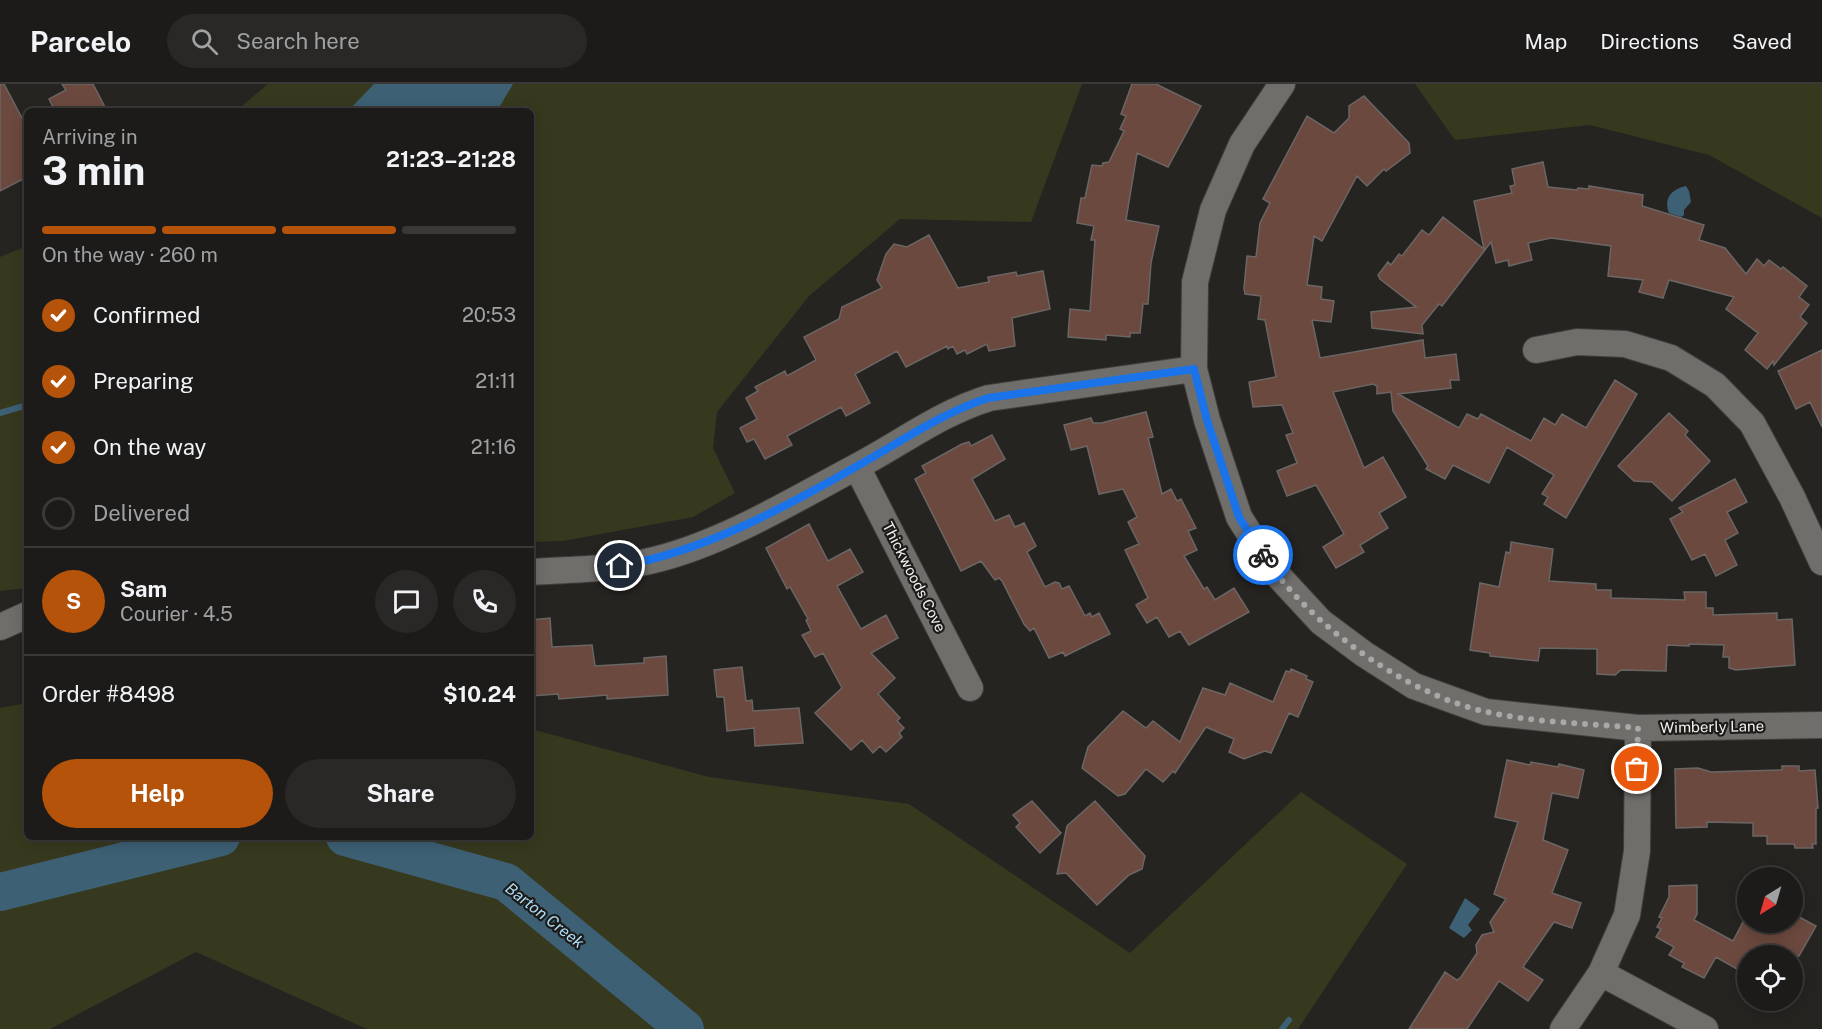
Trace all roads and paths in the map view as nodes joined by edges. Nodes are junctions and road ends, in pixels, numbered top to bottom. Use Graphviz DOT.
graph roads {
  1 [pos="1282,84"];
  2 [pos="1536,350"];
  3 [pos="1194,369"];
  4 [pos="857,467"];
  5 [pos="1822,562"];
  6 [pos="534,572"];
  7 [pos="24,616"];
  8 [pos="0,627"];
  9 [pos="970,688"];
  10 [pos="1822,725"];
  11 [pos="1638,728"];
  12 [pos="1601,973"];
  13 [pos="1563,1029"];
  14 [pos="1705,1029"];
  1 -- 3 [label="street, Wimberly Lane"];
  2 -- 5 [label="street"];
  3 -- 4 [label="street"];
  3 -- 11 [label="street, Wimberly Lane"];
  4 -- 6 [label="street"];
  4 -- 9 [label="street, Thickwoods Cove"];
  7 -- 8 [label="street"];
  10 -- 11 [label="street, Wimberly Lane"];
  11 -- 12 [label="street"];
  12 -- 13 [label="street"];
  12 -- 14 [label="street"];
}
